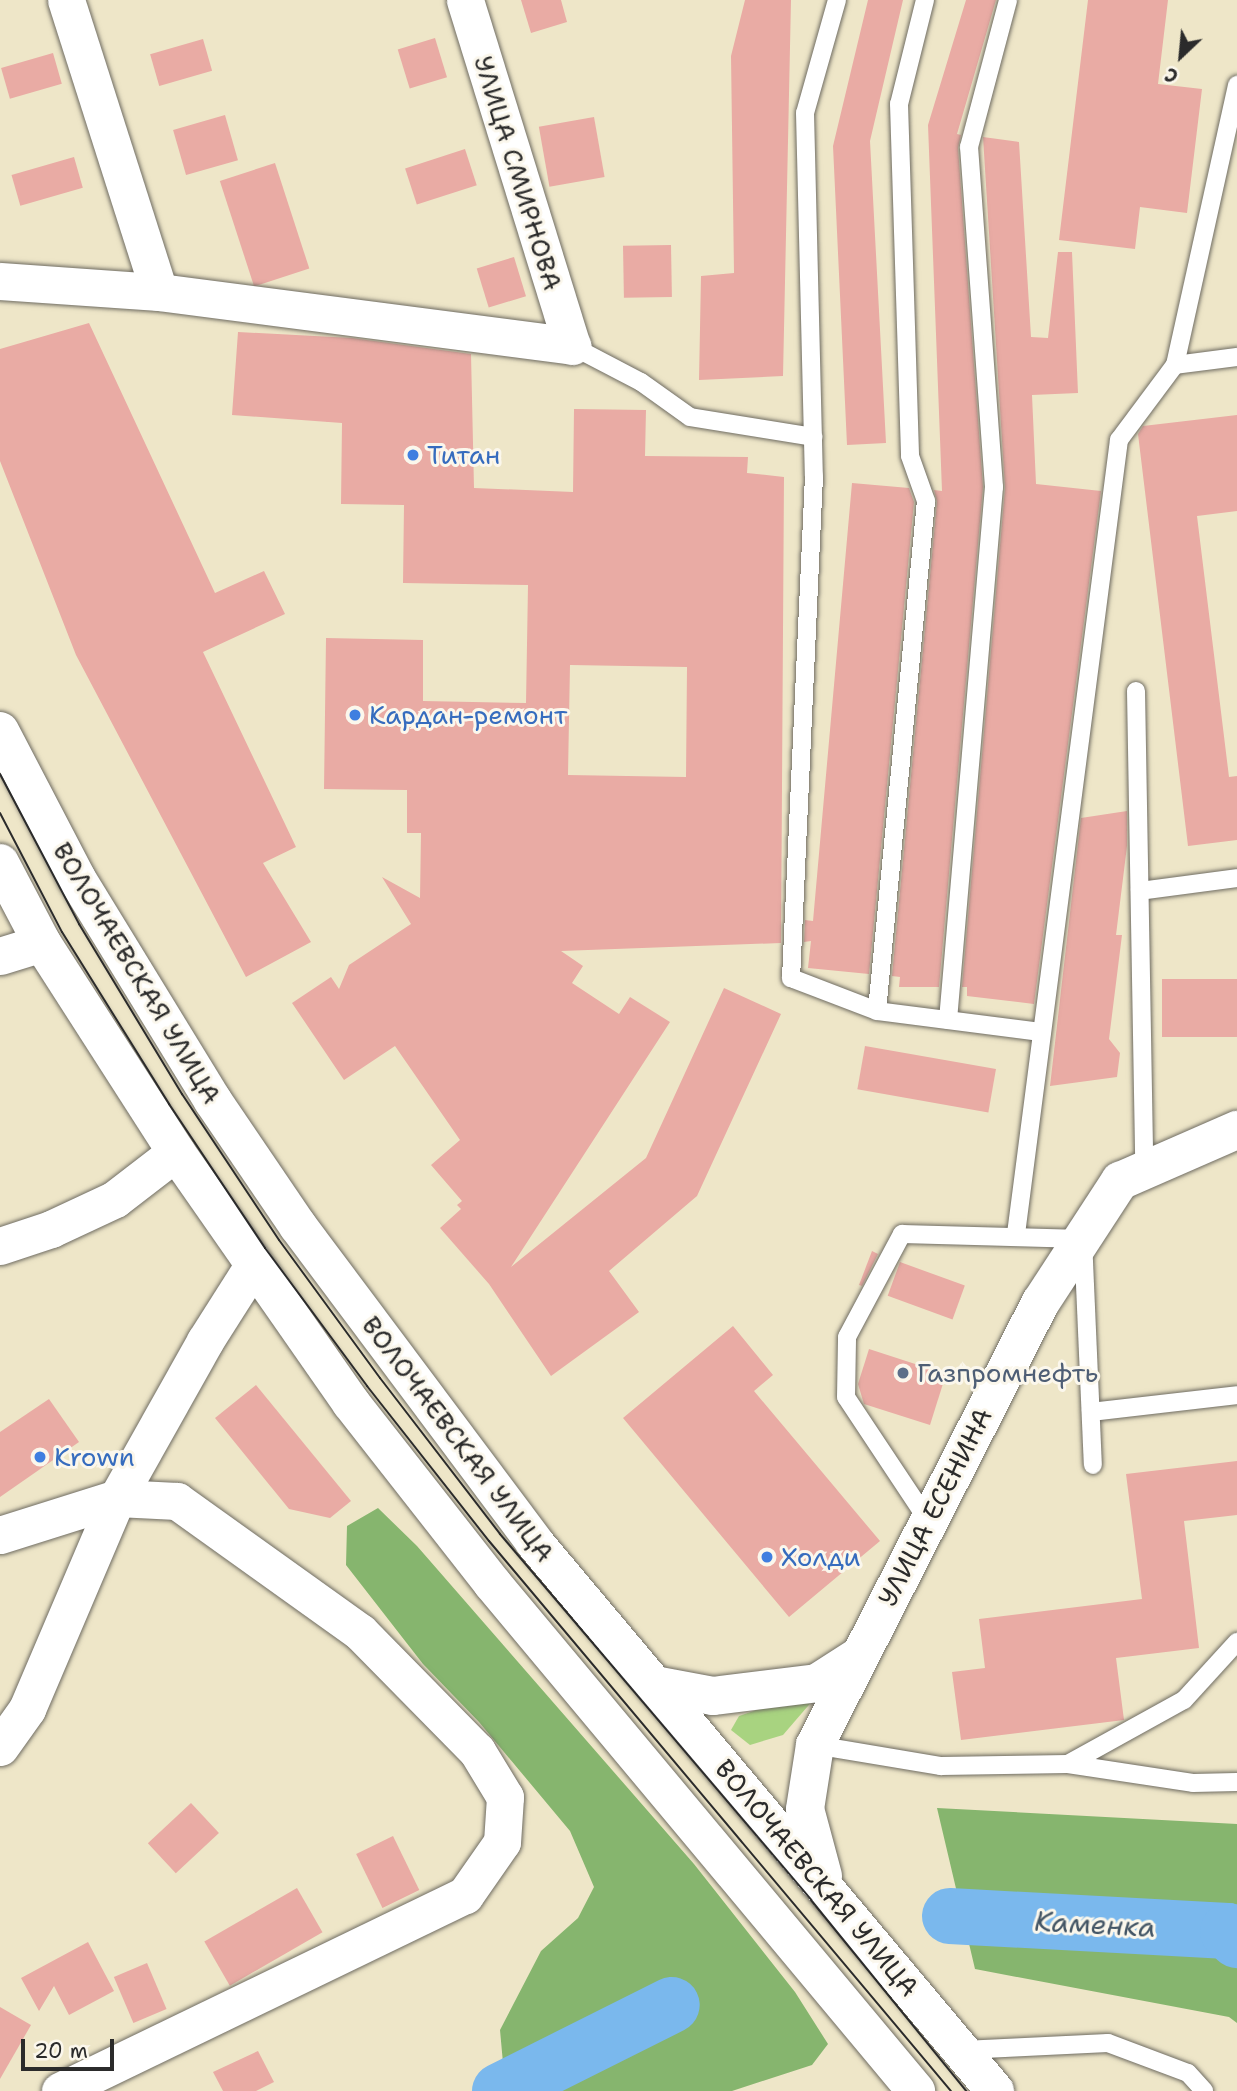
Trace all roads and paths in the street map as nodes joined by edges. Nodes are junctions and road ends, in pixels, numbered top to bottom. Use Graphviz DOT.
graph roads {
  1 [pos="66,0"];
  2 [pos="465,0"];
  3 [pos="837,0"];
  4 [pos="925,0"];
  5 [pos="1008,0"];
  6 [pos="1237,88"];
  7 [pos="0,281"];
  8 [pos="159,292"];
  9 [pos="572,346"];
  10 [pos="1237,358"];
  11 [pos="1175,365"];
  12 [pos="813,437"];
  13 [pos="1136,691"];
  14 [pos="0,731"];
  15 [pos="0,863"];
  16 [pos="1237,878"];
  17 [pos="1139,891"];
  18 [pos="42,943"];
  19 [pos="0,956"];
  20 [pos="877,1011"];
  21 [pos="948,1020"];
  22 [pos="1042,1032"];
  23 [pos="1237,1130"];
  24 [pos="176,1152"];
  25 [pos="1144,1170"];
  26 [pos="1016,1234"];
  27 [pos="1083,1239"];
  28 [pos="0,1246"];
  29 [pos="252,1268"];
  30 [pos="1237,1395"];
  31 [pos="1091,1412"];
  32 [pos="1093,1465"];
  33 [pos="117,1498"];
  34 [pos="927,1519"];
  35 [pos="0,1535"];
  36 [pos="1237,1642"];
  37 [pos="859,1656"];
  38 [pos="654,1685"];
  39 [pos="815,1745"];
  40 [pos="0,1746"];
  41 [pos="1068,1764"];
  42 [pos="1237,1782"];
  43 [pos="825,1885"];
  44 [pos="780,1927"];
  45 [pos="960,2050"];
  46 [pos="60,2091"];
  47 [pos="916,2091"];
  48 [pos="995,2091"];
  49 [pos="1204,2091"];
  1 -- 8 [label="street"];
  2 -- 9 [label="street, УЛИЦА СМИРНОВА"];
  3 -- 12 [label="lane"];
  4 -- 20 [label="lane"];
  5 -- 21 [label="lane"];
  6 -- 11 [label="lane"];
  7 -- 8 [label="street"];
  8 -- 9 [label="street"];
  9 -- 12 [label="lane"];
  10 -- 11 [label="lane"];
  11 -- 22 [label="lane"];
  12 -- 20 [label="lane"];
  13 -- 17 [label="lane"];
  14 -- 38 [label="main road, ВОЛОЧАЕВСКАЯ УЛИЦА"];
  15 -- 18 [label="main road"];
  16 -- 17 [label="lane"];
  17 -- 25 [label="lane"];
  18 -- 19 [label="street"];
  18 -- 24 [label="main road"];
  20 -- 21 [label="lane"];
  21 -- 22 [label="lane"];
  22 -- 26 [label="lane"];
  23 -- 25 [label="main road, УЛИЦА ЕСЕНИНА"];
  24 -- 28 [label="street"];
  24 -- 29 [label="main road"];
  25 -- 27 [label="main road, УЛИЦА ЕСЕНИНА"];
  26 -- 27 [label="lane"];
  26 -- 34 [label="lane"];
  27 -- 31 [label="lane"];
  27 -- 34 [label="main road, УЛИЦА ЕСЕНИНА"];
  29 -- 33 [label="street"];
  29 -- 44 [label="main road"];
  30 -- 31 [label="lane"];
  31 -- 32 [label="lane"];
  33 -- 35 [label="street"];
  33 -- 40 [label="street"];
  33 -- 46 [label="street"];
  34 -- 37 [label="main road, УЛИЦА ЕСЕНИНА"];
  36 -- 41 [label="lane"];
  37 -- 38 [label="main road"];
  37 -- 39 [label="main road, УЛИЦА ЕСЕНИНА"];
  38 -- 43 [label="main road, ВОЛОЧАЕВСКАЯ УЛИЦА"];
  39 -- 41 [label="lane"];
  39 -- 43 [label="main road, УЛИЦА ЕСЕНИНА"];
  41 -- 42 [label="lane"];
  43 -- 44 [label="main road"];
  43 -- 45 [label="main road, ВОЛОЧАЕВСКАЯ УЛИЦА"];
  44 -- 47 [label="main road"];
  45 -- 48 [label="main road, ВОЛОЧАЕВСКАЯ УЛИЦА"];
  45 -- 49 [label="lane"];
}
